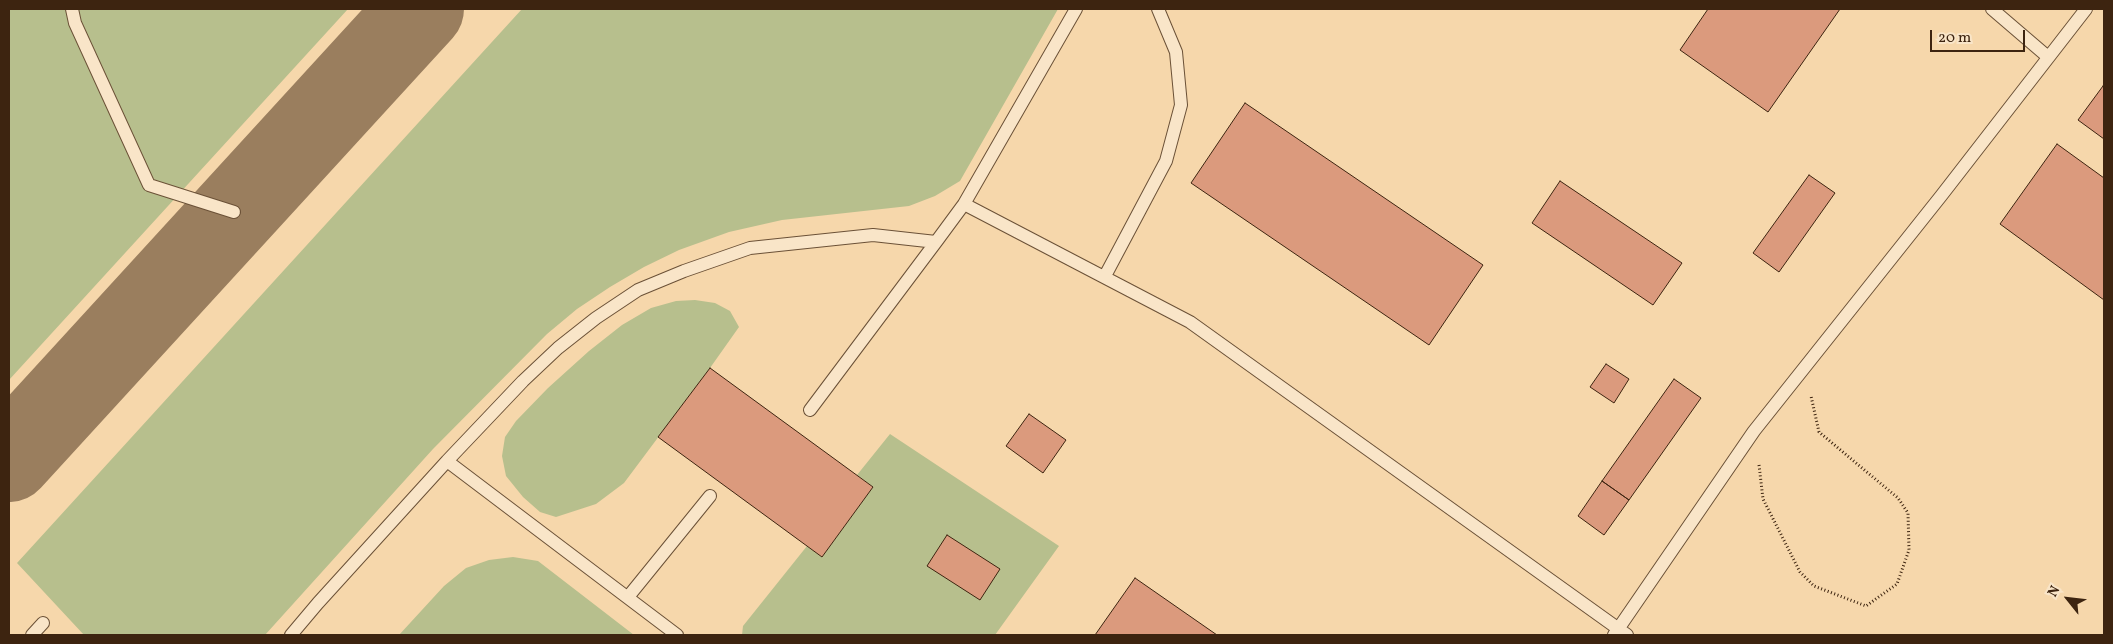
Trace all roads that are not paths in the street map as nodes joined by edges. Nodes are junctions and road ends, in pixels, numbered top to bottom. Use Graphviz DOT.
graph roads {
  1 [pos="72,9"];
  2 [pos="1076,9"];
  3 [pos="1158,9"];
  4 [pos="1992,9"];
  5 [pos="2086,9"];
  6 [pos="2048,57"];
  7 [pos="964,204"];
  8 [pos="234,212"];
  9 [pos="936,242"];
  10 [pos="1105,276"];
  11 [pos="810,410"];
  12 [pos="447,460"];
  13 [pos="710,496"];
  14 [pos="628,597"];
  15 [pos="42,623"];
  16 [pos="1620,633"];
  17 [pos="32,635"];
  18 [pos="291,635"];
  19 [pos="677,635"];
  1 -- 8 [label="lane"];
  2 -- 7 [label="lane"];
  3 -- 10 [label="lane"];
  4 -- 6 [label="lane"];
  5 -- 6 [label="lane"];
  6 -- 16 [label="lane"];
  7 -- 9 [label="lane"];
  7 -- 10 [label="lane"];
  9 -- 11 [label="lane"];
  9 -- 12 [label="lane"];
  10 -- 16 [label="lane"];
  12 -- 14 [label="lane"];
  12 -- 18 [label="lane"];
  13 -- 14 [label="lane"];
  14 -- 19 [label="lane"];
  15 -- 17 [label="lane"];
}
